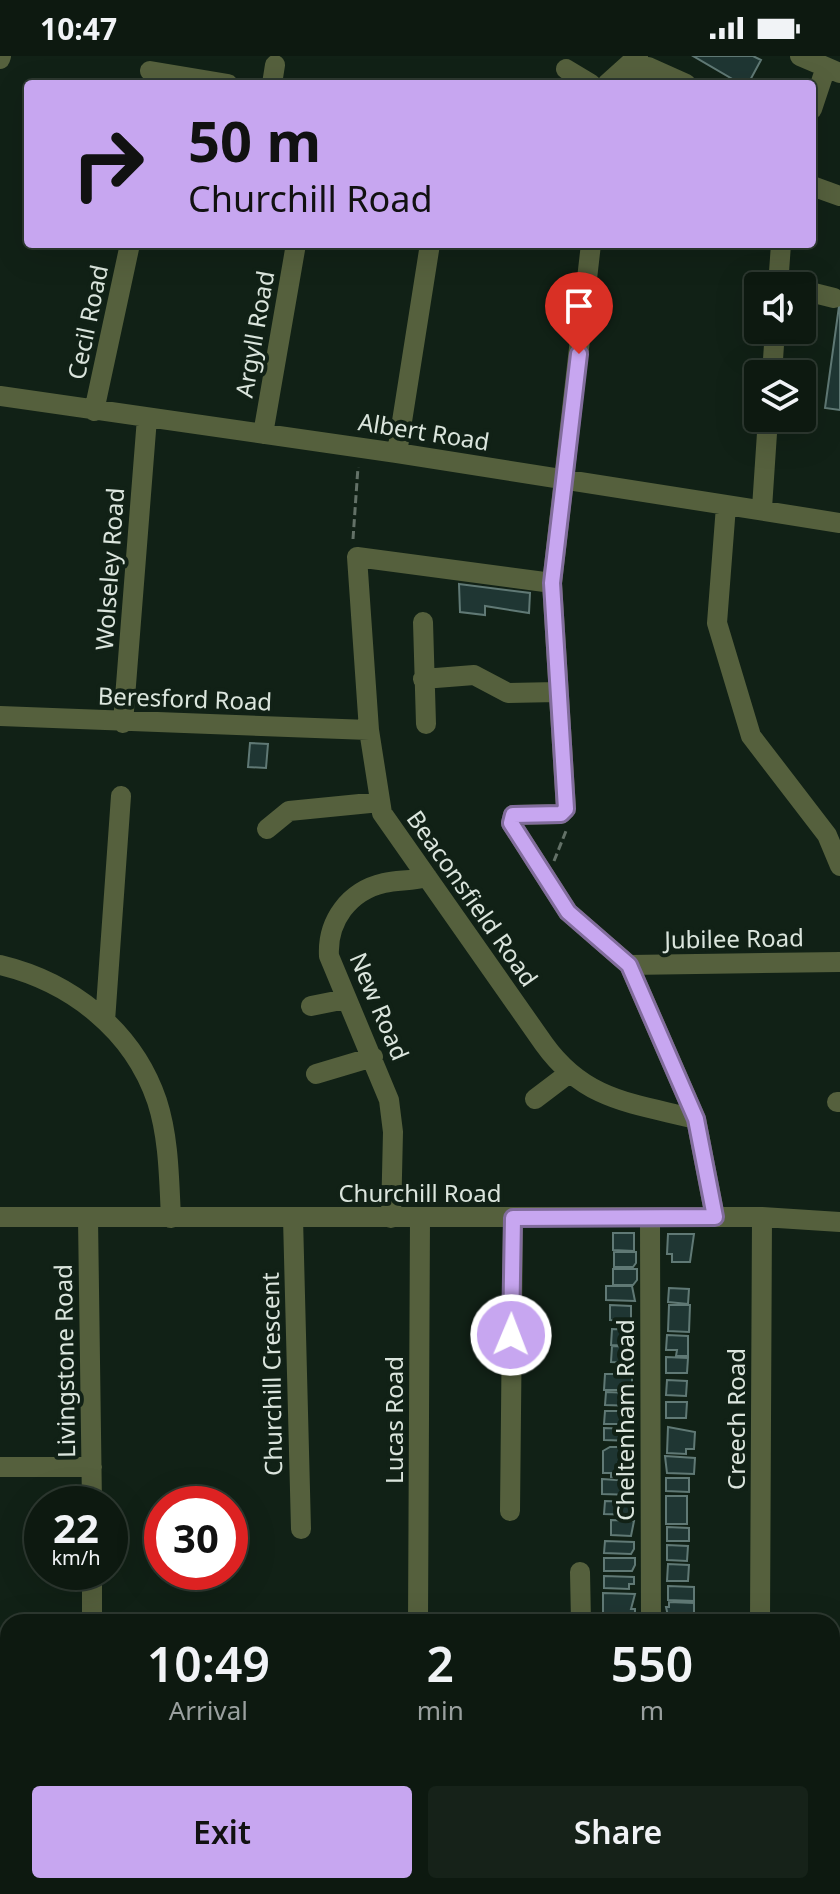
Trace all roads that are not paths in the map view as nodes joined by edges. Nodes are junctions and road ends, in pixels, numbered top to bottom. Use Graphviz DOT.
graph roads {
  1 [pos="638,56"];
  2 [pos="800,56"];
  3 [pos="566,69"];
  4 [pos="150,70"];
  5 [pos="833,70"];
  6 [pos="206,80"];
  7 [pos="584,80"];
  8 [pos="611,80"];
  9 [pos="639,80"];
  10 [pos="677,80"];
  11 [pos="816,102"];
  12 [pos="816,187"];
  13 [pos="840,196"];
  14 [pos="129,248"];
  15 [pos="295,248"];
  16 [pos="429,248"];
  17 [pos="591,248"];
  18 [pos="781,248"];
  19 [pos="779,272"];
  20 [pos="816,294"];
  21 [pos="834,298"];
  22 [pos="0,396"];
  23 [pos="94,411"];
  24 [pos="147,418"];
  25 [pos="767,432"];
  26 [pos="263,434"];
  27 [pos="397,453"];
  28 [pos="564,479"];
  29 [pos="726,506"];
  30 [pos="762,508"];
  31 [pos="840,523"];
  32 [pos="552,583"];
  33 [pos="423,622"];
  34 [pos="423,679"];
  35 [pos="557,692"];
  36 [pos="0,716"];
  37 [pos="123,723"];
  38 [pos="426,724"];
  39 [pos="369,730"];
  40 [pos="121,796"];
  41 [pos="380,802"];
  42 [pos="267,829"];
  43 [pos="833,834"];
  44 [pos="840,866"];
  45 [pos="427,877"];
  46 [pos="840,962"];
  47 [pos="0,965"];
  48 [pos="629,965"];
  49 [pos="346,999"];
  50 [pos="311,1006"];
  51 [pos="105,1021"];
  52 [pos="373,1057"];
  53 [pos="316,1074"];
  54 [pos="568,1074"];
  55 [pos="535,1099"];
  56 [pos="696,1119"];
  57 [pos="0,1217"];
  58 [pos="715,1217"];
  59 [pos="762,1217"];
  60 [pos="88,1218"];
  61 [pos="171,1218"];
  62 [pos="293,1218"];
  63 [pos="391,1218"];
  64 [pos="420,1218"];
  65 [pos="513,1218"];
  66 [pos="650,1219"];
  67 [pos="840,1222"];
  68 [pos="0,1467"];
  69 [pos="92,1467"];
  70 [pos="92,1486"];
  71 [pos="510,1511"];
  72 [pos="301,1529"];
  73 [pos="580,1572"];
  74 [pos="92,1590"];
  75 [pos="92,1614"];
  76 [pos="418,1614"];
  77 [pos="581,1614"];
  78 [pos="651,1614"];
  79 [pos="760,1614"];
  1 -- 8 [label="street"];
  2 -- 5 [label="street"];
  3 -- 7 [label="street"];
  4 -- 6 [label="street"];
  5 -- 11 [label="street"];
  9 -- 10 [label="street"];
  12 -- 13 [label="street"];
  14 -- 23 [label="street, Cecil Road"];
  15 -- 26 [label="street, Argyll Road"];
  16 -- 27 [label="street"];
  17 -- 28 [label="street"];
  18 -- 19 [label="street"];
  20 -- 21 [label="street"];
  22 -- 23 [label="street, Albert Road"];
  23 -- 24 [label="street, Albert Road"];
  24 -- 26 [label="street, Albert Road"];
  24 -- 37 [label="street, Wolseley Road"];
  25 -- 30 [label="street"];
  26 -- 27 [label="street, Albert Road"];
  27 -- 28 [label="street, Albert Road"];
  28 -- 29 [label="street, Albert Road"];
  28 -- 32 [label="street"];
  29 -- 30 [label="street, Albert Road"];
  29 -- 43 [label="street"];
  30 -- 31 [label="street, Albert Road"];
  32 -- 35 [label="street"];
  32 -- 39 [label="street, Beaconsfield Road"];
  33 -- 34 [label="street"];
  34 -- 35 [label="street"];
  34 -- 38 [label="street"];
  35 -- 48 [label="street"];
  36 -- 37 [label="street, Beresford Road"];
  37 -- 39 [label="street, Beresford Road"];
  39 -- 41 [label="street, Beaconsfield Road"];
  40 -- 51 [label="street"];
  41 -- 42 [label="street"];
  41 -- 45 [label="street, Beaconsfield Road"];
  43 -- 44 [label="street"];
  45 -- 49 [label="street, New Road"];
  45 -- 54 [label="street, Beaconsfield Road"];
  46 -- 48 [label="street, Jubilee Road"];
  47 -- 51 [label="street"];
  48 -- 56 [label="street"];
  49 -- 50 [label="street"];
  49 -- 52 [label="street, New Road"];
  51 -- 61 [label="street"];
  52 -- 53 [label="street"];
  52 -- 63 [label="street, New Road"];
  54 -- 55 [label="street"];
  54 -- 56 [label="street, Beaconsfield Road"];
  56 -- 58 [label="street"];
  57 -- 60 [label="street, Churchill Road"];
  58 -- 59 [label="street, Churchill Road"];
  58 -- 66 [label="street, Churchill Road"];
  59 -- 67 [label="street, Churchill Road"];
  59 -- 79 [label="street, Creech Road"];
  60 -- 61 [label="street, Churchill Road"];
  60 -- 69 [label="street, Livingstone Road"];
  61 -- 62 [label="street, Churchill Road"];
  62 -- 63 [label="street, Churchill Road"];
  62 -- 72 [label="street, Churchill Crescent"];
  63 -- 64 [label="street, Churchill Road"];
  64 -- 65 [label="street, Churchill Road"];
  64 -- 76 [label="street, Lucas Road"];
  65 -- 66 [label="street, Churchill Road"];
  65 -- 71 [label="street"];
  66 -- 78 [label="street, Cheltenham Road"];
  68 -- 69 [label="street"];
  69 -- 70 [label="street, Livingstone Road"];
  73 -- 77 [label="street"];
  74 -- 75 [label="street"];
}
